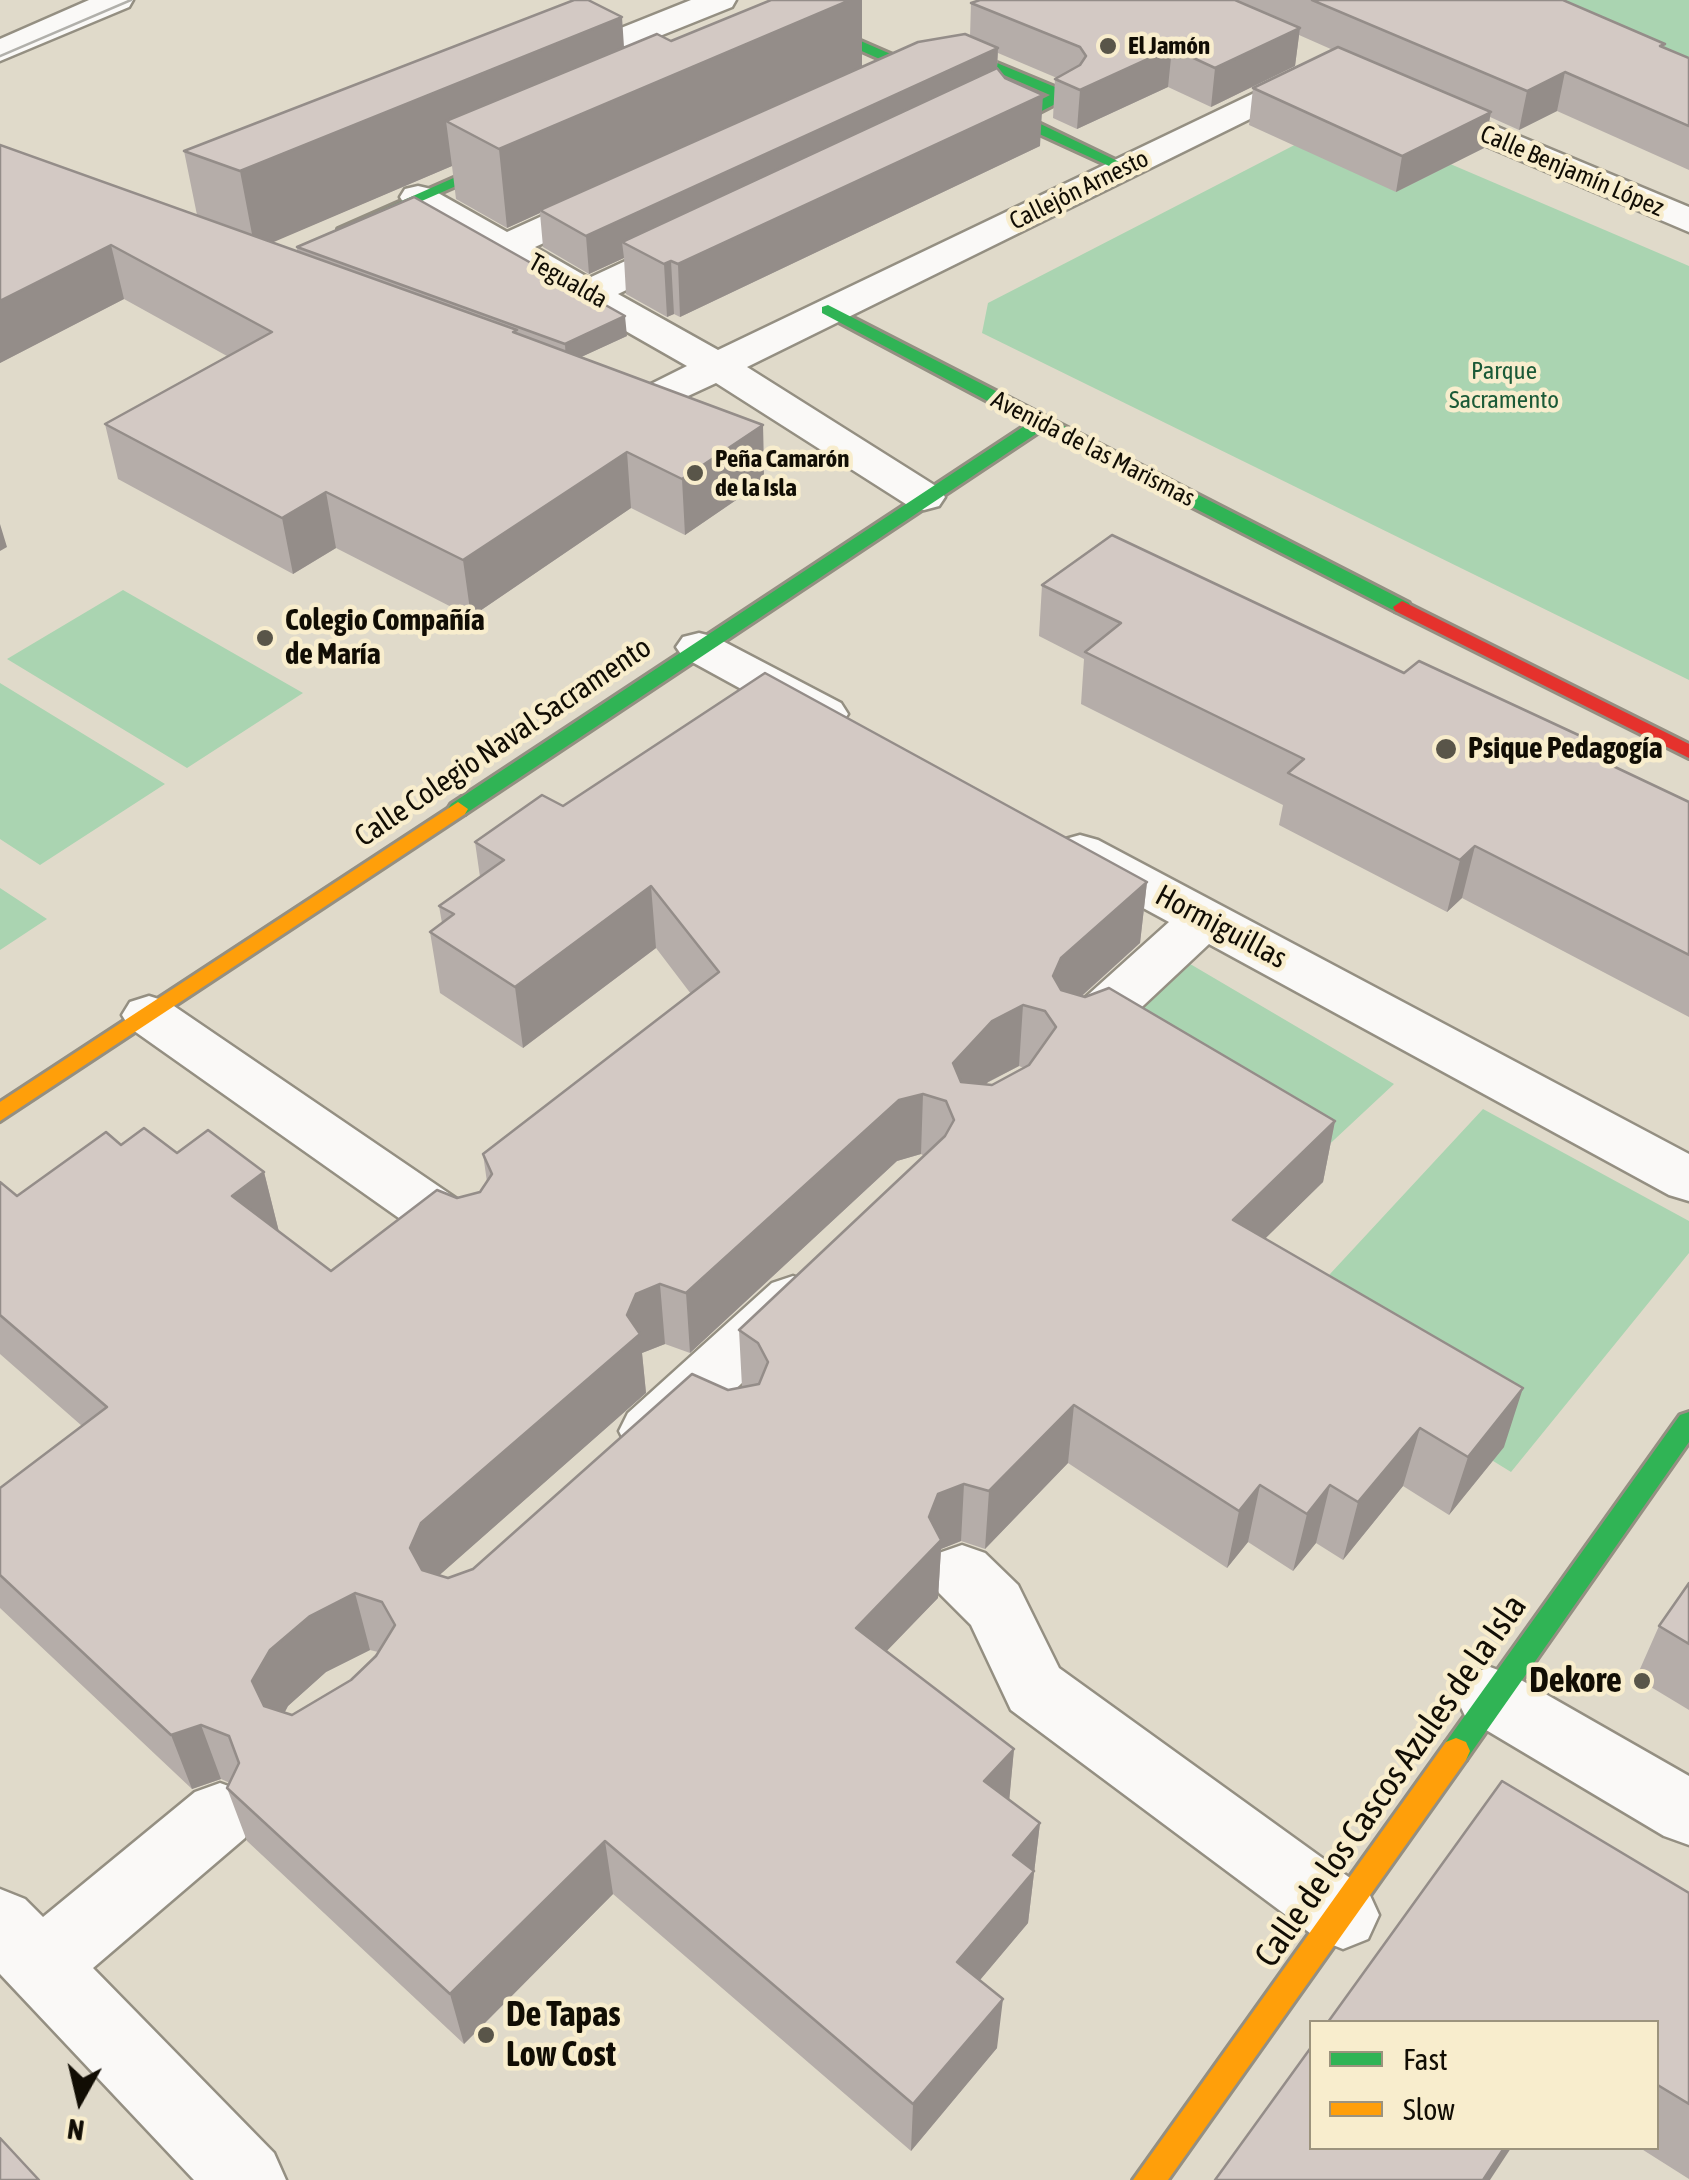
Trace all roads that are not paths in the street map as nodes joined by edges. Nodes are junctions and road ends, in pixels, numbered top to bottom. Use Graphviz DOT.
graph roads {
  1 [pos="39,0"];
  2 [pos="117,0"];
  3 [pos="720,0"];
  4 [pos="71,20"];
  5 [pos="764,48"];
  6 [pos="0,50"];
  7 [pos="597,50"];
  8 [pos="1323,64"];
  9 [pos="908,66"];
  10 [pos="644,70"];
  11 [pos="526,78"];
  12 [pos="872,82"];
  13 [pos="1034,83"];
  14 [pos="1380,89"];
  15 [pos="981,108"];
  16 [pos="538,144"];
  17 [pos="1126,168"];
  18 [pos="646,184"];
  19 [pos="418,197"];
  20 [pos="1689,220"];
  21 [pos="731,226"];
  22 [pos="327,236"];
  23 [pos="506,246"];
  24 [pos="588,293"];
  25 [pos="828,310"];
  26 [pos="718,366"];
  27 [pos="564,382"];
  28 [pos="1041,423"];
  29 [pos="924,497"];
  30 [pos="699,647"];
  31 [pos="874,740"];
  32 [pos="1689,752"];
  33 [pos="1030,825"];
  34 [pos="1205,919"];
  35 [pos="149,1015"];
  36 [pos="1078,1035"];
  37 [pos="0,1113"];
  38 [pos="1689,1180"];
  39 [pos="456,1226"];
  40 [pos="834,1259"];
  41 [pos="1689,1422"];
  42 [pos="604,1472"];
  43 [pos="978,1589"];
  44 [pos="1490,1698"];
  45 [pos="1689,1812"];
  46 [pos="220,1815"];
  47 [pos="1343,1915"];
  48 [pos="21,1944"];
  49 [pos="247,2180"];
  50 [pos="1149,2180"];
  1 -- 4 [label="street"];
  2 -- 4 [label="street"];
  3 -- 7 [label="street"];
  4 -- 6 [label="street"];
  5 -- 9 [label="street"];
  7 -- 10 [label="street"];
  7 -- 11 [label="street"];
  8 -- 17 [label="street, Callejón Arnesto"];
  9 -- 12 [label="street"];
  9 -- 13 [label="street"];
  13 -- 15 [label="street"];
  13 -- 17 [label="street"];
  14 -- 20 [label="street, Calle Benjamín López"];
  16 -- 19 [label="street"];
  17 -- 25 [label="street, Callejón Arnesto"];
  18 -- 23 [label="street"];
  19 -- 22 [label="street"];
  19 -- 23 [label="street, Tegualda"];
  21 -- 24 [label="street"];
  23 -- 24 [label="street, Tegualda"];
  24 -- 26 [label="street, Tegualda"];
  25 -- 26 [label="street"];
  25 -- 28 [label="street, Avenida de las Marismas"];
  26 -- 27 [label="street"];
  26 -- 29 [label="street"];
  28 -- 29 [label="street, Calle Colegio Naval Sacramento"];
  28 -- 32 [label="street, Avenida de las Marismas"];
  29 -- 30 [label="street, Calle Colegio Naval Sacramento"];
  30 -- 31 [label="street"];
  30 -- 35 [label="street, Calle Colegio Naval Sacramento"];
  33 -- 34 [label="street, Hormiguillas"];
  34 -- 36 [label="street"];
  34 -- 38 [label="street, Hormiguillas"];
  35 -- 37 [label="street, Calle Colegio Naval Sacramento"];
  35 -- 39 [label="street"];
  40 -- 42 [label="street"];
  41 -- 44 [label="street, Calle de los Cascos Azules de la Isla"];
  43 -- 47 [label="street"];
  44 -- 45 [label="street"];
  44 -- 47 [label="street, Calle de los Cascos Azules de la Isla"];
  46 -- 48 [label="street"];
  47 -- 50 [label="street, Calle de los Cascos Azules de la Isla"];
  48 -- 49 [label="street"];
}
